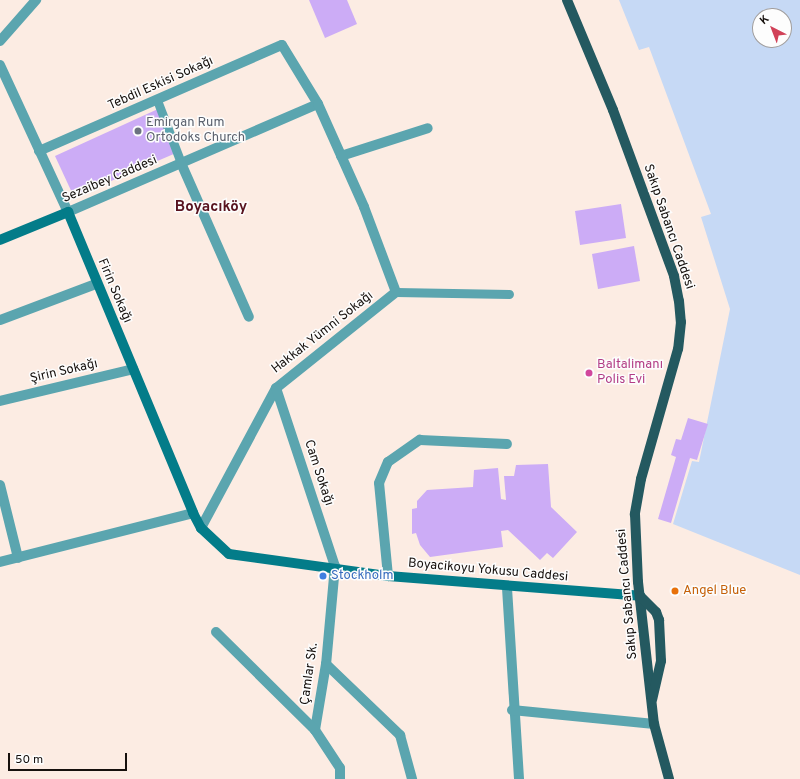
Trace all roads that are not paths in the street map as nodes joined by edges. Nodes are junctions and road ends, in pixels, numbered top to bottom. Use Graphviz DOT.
graph roads {
  1 [pos="36,0"];
  2 [pos="567,0"];
  3 [pos="0,41"];
  4 [pos="0,66"];
  5 [pos="157,100"];
  6 [pos="318,104"];
  7 [pos="428,128"];
  8 [pos="39,151"];
  9 [pos="342,156"];
  10 [pos="181,163"];
  11 [pos="68,212"];
  12 [pos="0,240"];
  13 [pos="96,284"];
  14 [pos="396,292"];
  15 [pos="508,294"];
  16 [pos="249,317"];
  17 [pos="0,320"];
  18 [pos="133,369"];
  19 [pos="276,388"];
  20 [pos="0,400"];
  21 [pos="507,444"];
  22 [pos="0,485"];
  23 [pos="193,513"];
  24 [pos="202,528"];
  25 [pos="18,558"];
  26 [pos="0,562"];
  27 [pos="335,566"];
  28 [pos="388,576"];
  29 [pos="507,588"];
  30 [pos="640,596"];
  31 [pos="216,632"];
  32 [pos="326,664"];
  33 [pos="652,701"];
  34 [pos="512,710"];
  35 [pos="654,724"];
  36 [pos="315,730"];
  37 [pos="340,779"];
  38 [pos="412,779"];
  39 [pos="519,779"];
  40 [pos="669,779"];
  1 -- 3 [label="street"];
  2 -- 30 [label="main road, Sakıp Sabancı Caddesi"];
  4 -- 8 [label="street, Firin Sokağı"];
  5 -- 6 [label="street, Tebdil Eskisi Sokağı"];
  5 -- 8 [label="street, Tebdil Eskisi Sokağı"];
  5 -- 10 [label="lane"];
  6 -- 9 [label="street"];
  6 -- 10 [label="street, Sezaibey Caddesi"];
  7 -- 9 [label="street"];
  8 -- 11 [label="street, Firin Sokağı"];
  9 -- 14 [label="street"];
  10 -- 11 [label="street, Sezaibey Caddesi"];
  10 -- 16 [label="street"];
  11 -- 12 [label="street, Sezaibey Caddesi"];
  11 -- 13 [label="street, Firin Sokağı"];
  13 -- 17 [label="street"];
  13 -- 18 [label="street, Firin Sokağı"];
  14 -- 15 [label="lane"];
  14 -- 19 [label="street, Hakkak Yümni Sokağı"];
  18 -- 20 [label="street, Şirin Sokağı"];
  18 -- 23 [label="street, Firin Sokağı"];
  19 -- 24 [label="street, Hakkak Yümni Sokağı"];
  19 -- 27 [label="street, Cam Sokağı"];
  21 -- 28 [label="street"];
  22 -- 25 [label="street"];
  23 -- 24 [label="street, Firin Sokağı"];
  23 -- 25 [label="street"];
  24 -- 27 [label="street, Boyacikoyu Yokusu Caddesi"];
  25 -- 26 [label="street"];
  27 -- 28 [label="street, Boyacikoyu Yokusu Caddesi"];
  27 -- 32 [label="street, Çamlar Sk."];
  28 -- 29 [label="street, Boyacikoyu Yokusu Caddesi"];
  29 -- 30 [label="street, Boyacikoyu Yokusu Caddesi"];
  29 -- 34 [label="street"];
  30 -- 33 [label="main road, Sakıp Sabancı Caddesi"];
  30 -- 33 [label="main road"];
  31 -- 36 [label="street"];
  32 -- 36 [label="street, Çamlar Sk."];
  32 -- 38 [label="street"];
  33 -- 35 [label="main road, Sakıp Sabancı Caddesi"];
  34 -- 35 [label="street"];
  34 -- 39 [label="street"];
  35 -- 40 [label="main road, Sakıp Sabancı Caddesi"];
  36 -- 37 [label="street"];
}
